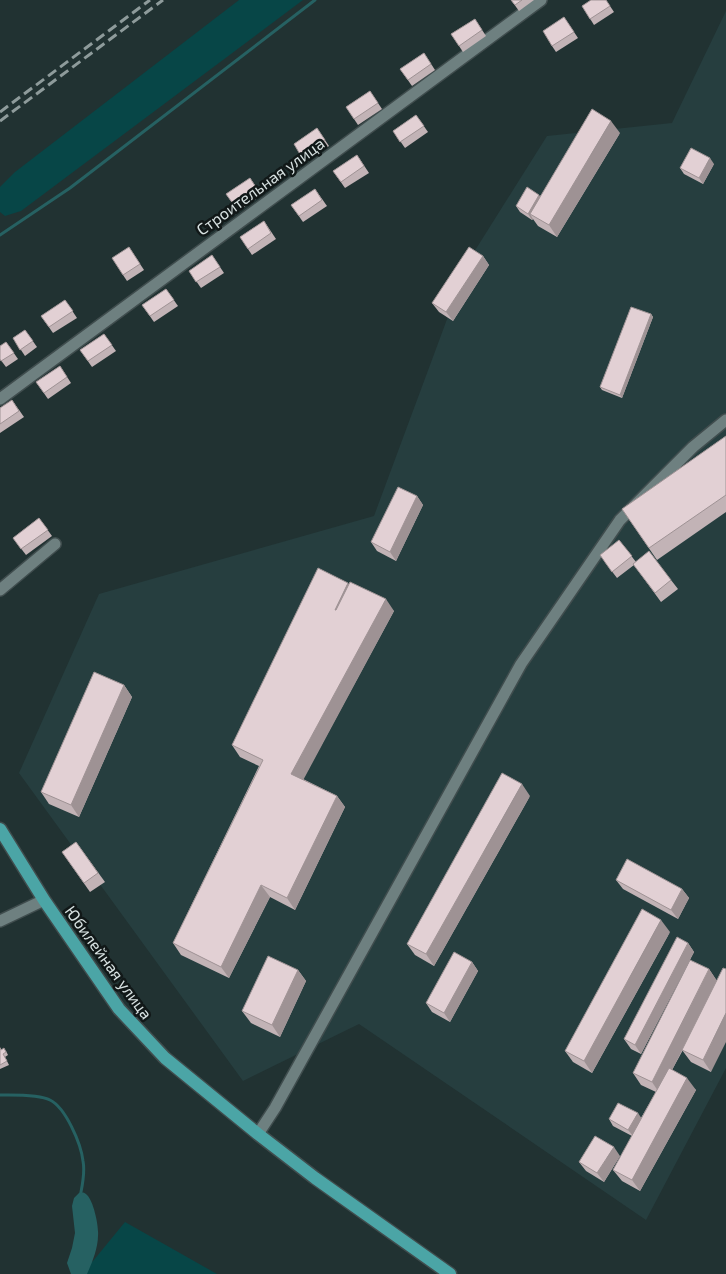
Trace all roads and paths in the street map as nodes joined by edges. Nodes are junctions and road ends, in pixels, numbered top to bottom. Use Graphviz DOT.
graph roads {
  1 [pos="540,0"];
  2 [pos="0,399"];
  3 [pos="726,420"];
  4 [pos="55,544"];
  5 [pos="0,590"];
  6 [pos="0,829"];
  7 [pos="44,900"];
  8 [pos="0,921"];
  9 [pos="258,1134"];
  10 [pos="450,1274"];
  1 -- 2 [label="street, Строительная улица"];
  3 -- 9 [label="street"];
  4 -- 5 [label="street"];
  6 -- 7 [label="main road, Юбилейная улица"];
  7 -- 8 [label="street"];
  7 -- 9 [label="main road, Юбилейная улица"];
  9 -- 10 [label="main road, Юбилейная улица"];
}
